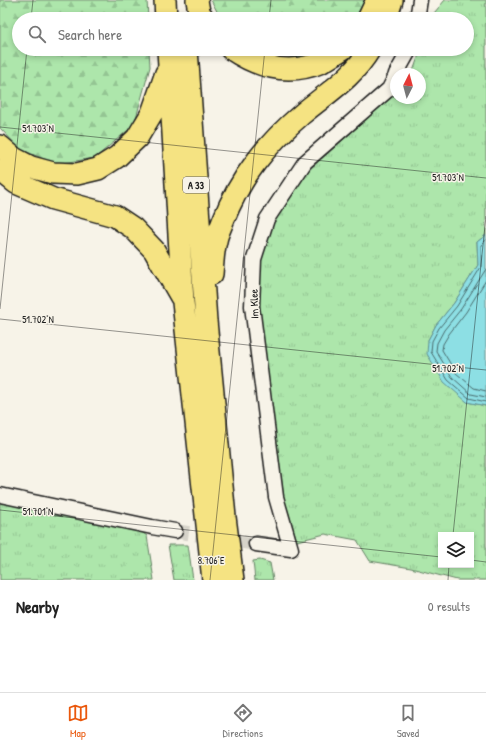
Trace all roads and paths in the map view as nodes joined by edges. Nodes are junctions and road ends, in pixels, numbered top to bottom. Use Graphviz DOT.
graph roads {
  1 [pos="165,0"];
  2 [pos="185,0"];
  3 [pos="197,0"];
  4 [pos="376,0"];
  5 [pos="392,0"];
  6 [pos="420,0"];
  7 [pos="166,12"];
  8 [pos="186,12"];
  9 [pos="199,12"];
  10 [pos="371,12"];
  11 [pos="388,12"];
  12 [pos="418,12"];
  13 [pos="187,56"];
  14 [pos="242,56"];
  15 [pos="332,56"];
  16 [pos="366,56"];
  17 [pos="406,56"];
  18 [pos="168,57"];
  19 [pos="399,68"];
  20 [pos="390,86"];
  21 [pos="0,146"];
  22 [pos="0,170"];
  23 [pos="183,302"];
  24 [pos="206,320"];
  25 [pos="0,495"];
  26 [pos="175,530"];
  27 [pos="256,544"];
  28 [pos="213,580"];
  29 [pos="233,580"];
  1 -- 7 [label="highway"];
  2 -- 8 [label="highway"];
  3 -- 9 [label="highway"];
  4 -- 10 [label="highway"];
  5 -- 11 [label="highway"];
  6 -- 12 [label="lane"];
  13 -- 24 [label="highway, A 33"];
  14 -- 15 [label="highway"];
  16 -- 24 [label="highway"];
  17 -- 19 [label="lane, Im Klee"];
  18 -- 21 [label="highway"];
  18 -- 23 [label="highway, A 33"];
  20 -- 27 [label="lane, Im Klee"];
  22 -- 23 [label="highway"];
  23 -- 28 [label="highway, A 33"];
  24 -- 29 [label="highway, A 33"];
  25 -- 26 [label="lane"];
}
